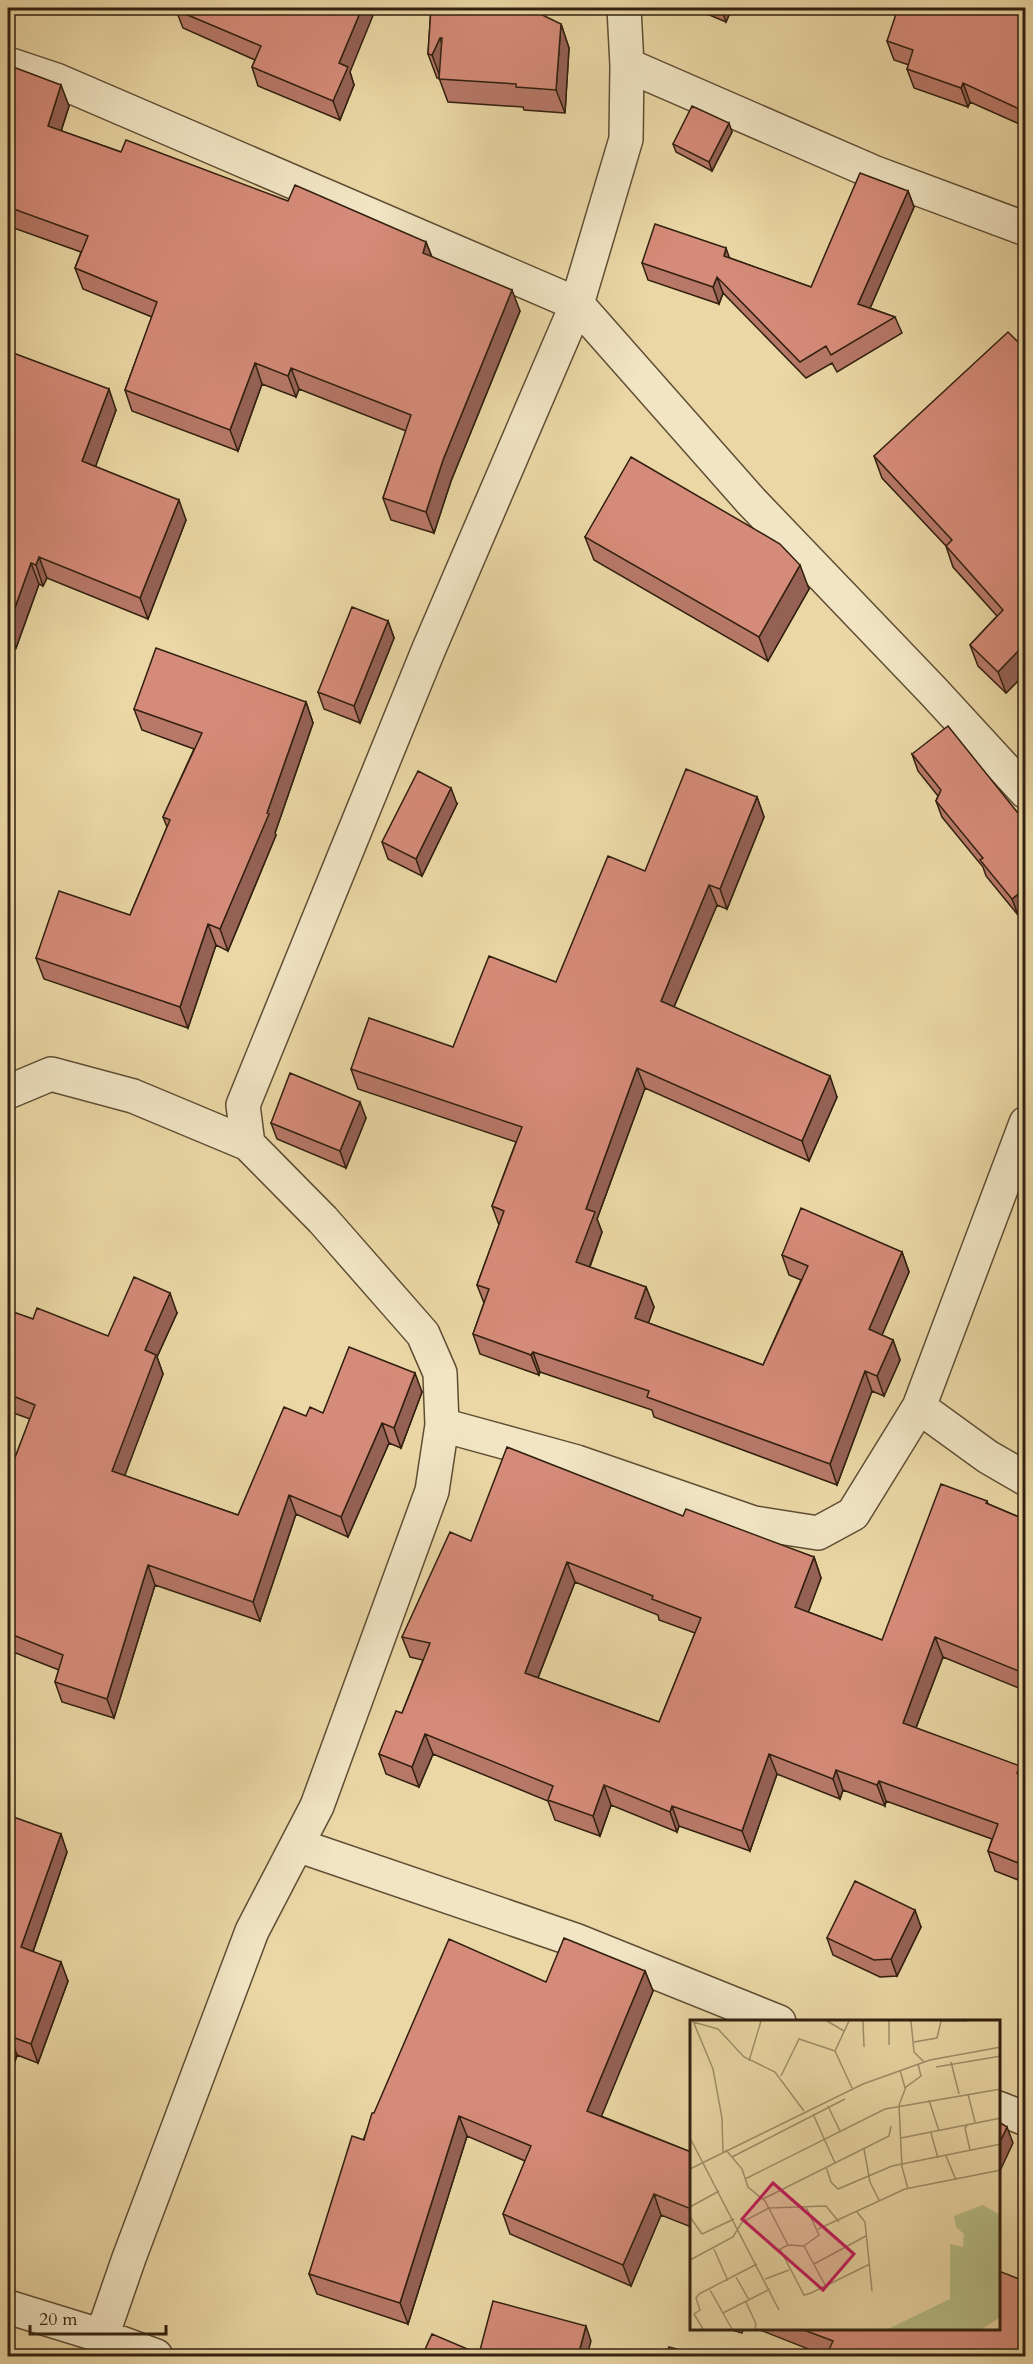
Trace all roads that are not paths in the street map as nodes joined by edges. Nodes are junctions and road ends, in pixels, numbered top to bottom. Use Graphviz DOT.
graph roads {
  1 [pos="624,8"];
  2 [pos="8,64"];
  3 [pos="627,65"];
  4 [pos="1026,229"];
  5 [pos="577,304"];
  6 [pos="1026,792"];
  7 [pos="8,1092"];
  8 [pos="1026,1123"];
  9 [pos="248,1144"];
  10 [pos="919,1407"];
  11 [pos="442,1425"];
  12 [pos="1026,1479"];
  13 [pos="297,1845"];
  14 [pos="774,2020"];
  15 [pos="1000,2108"];
  16 [pos="1026,2119"];
  17 [pos="8,2307"];
  18 [pos="102,2336"];
  19 [pos="156,2356"];
  1 -- 3 [label="street"];
  2 -- 5 [label="street"];
  3 -- 4 [label="street"];
  3 -- 5 [label="street"];
  5 -- 6 [label="street"];
  5 -- 9 [label="street"];
  7 -- 9 [label="street"];
  8 -- 10 [label="street"];
  9 -- 11 [label="street"];
  10 -- 11 [label="street"];
  10 -- 12 [label="street"];
  11 -- 13 [label="street"];
  13 -- 14 [label="street"];
  13 -- 18 [label="street"];
  15 -- 16 [label="street"];
  17 -- 18 [label="street"];
  18 -- 19 [label="street"];
}
